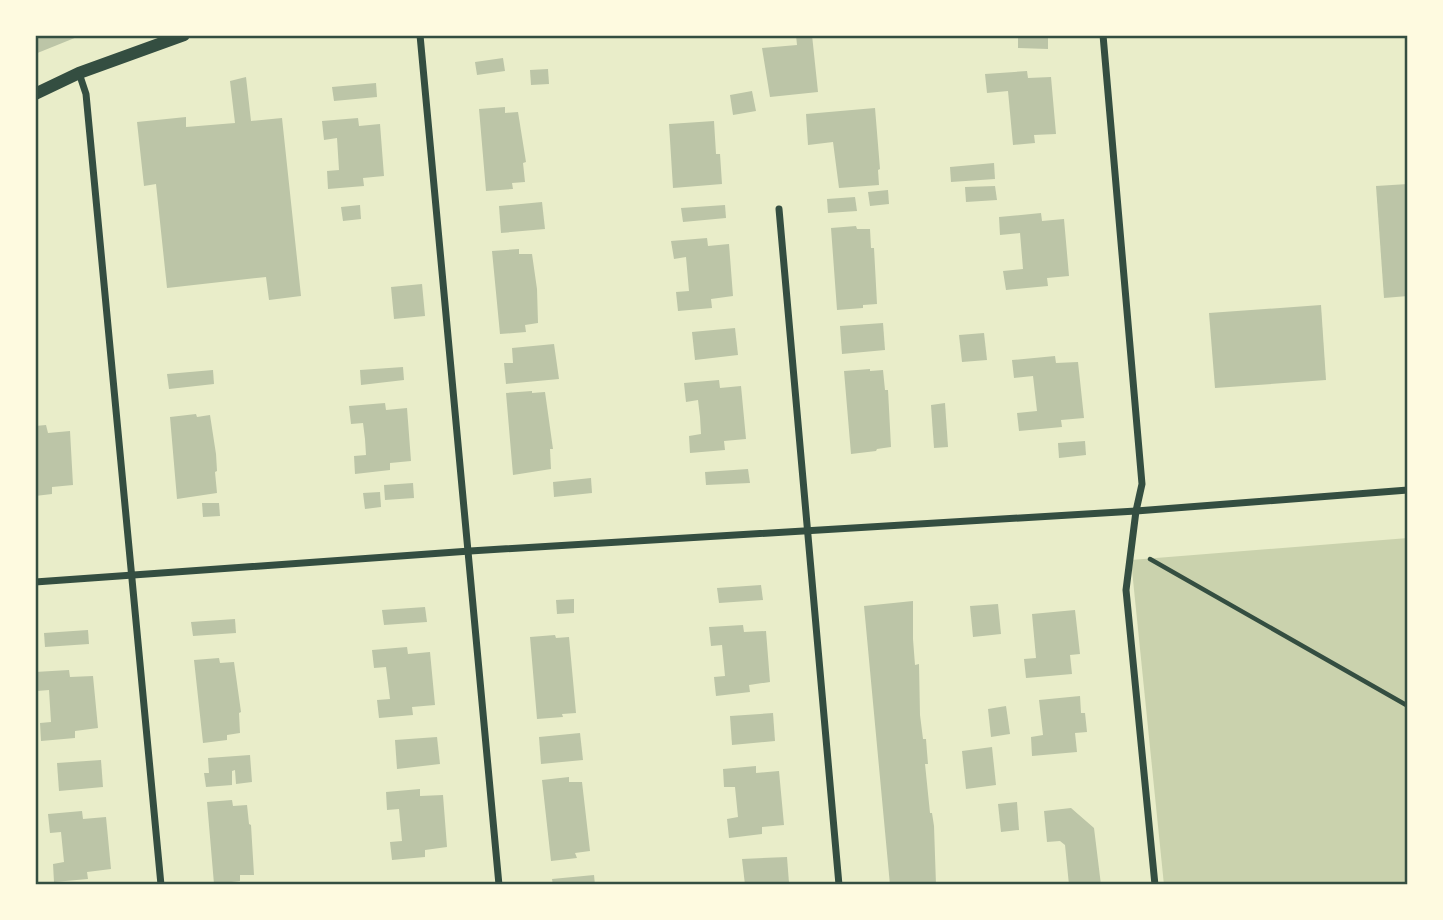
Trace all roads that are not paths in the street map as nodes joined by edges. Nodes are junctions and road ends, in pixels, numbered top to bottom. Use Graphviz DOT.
graph roads {
  1 [pos="184,35"];
  2 [pos="421,35"];
  3 [pos="1103,35"];
  4 [pos="167,38"];
  5 [pos="79,73"];
  6 [pos="35,94"];
  7 [pos="779,209"];
  8 [pos="1408,490"];
  9 [pos="1136,511"];
  10 [pos="807,532"];
  11 [pos="470,551"];
  12 [pos="133,575"];
  13 [pos="35,582"];
  14 [pos="162,885"];
  15 [pos="499,885"];
  16 [pos="839,885"];
  17 [pos="1155,885"];
  1 -- 4 [label="street"];
  2 -- 11 [label="street"];
  3 -- 9 [label="street"];
  4 -- 5 [label="street"];
  5 -- 6 [label="street"];
  5 -- 12 [label="street"];
  7 -- 10 [label="street"];
  8 -- 9 [label="street"];
  9 -- 10 [label="street"];
  9 -- 17 [label="street"];
  10 -- 11 [label="street"];
  10 -- 16 [label="street"];
  11 -- 12 [label="street"];
  11 -- 15 [label="street"];
  12 -- 13 [label="street"];
  12 -- 14 [label="street"];
}
